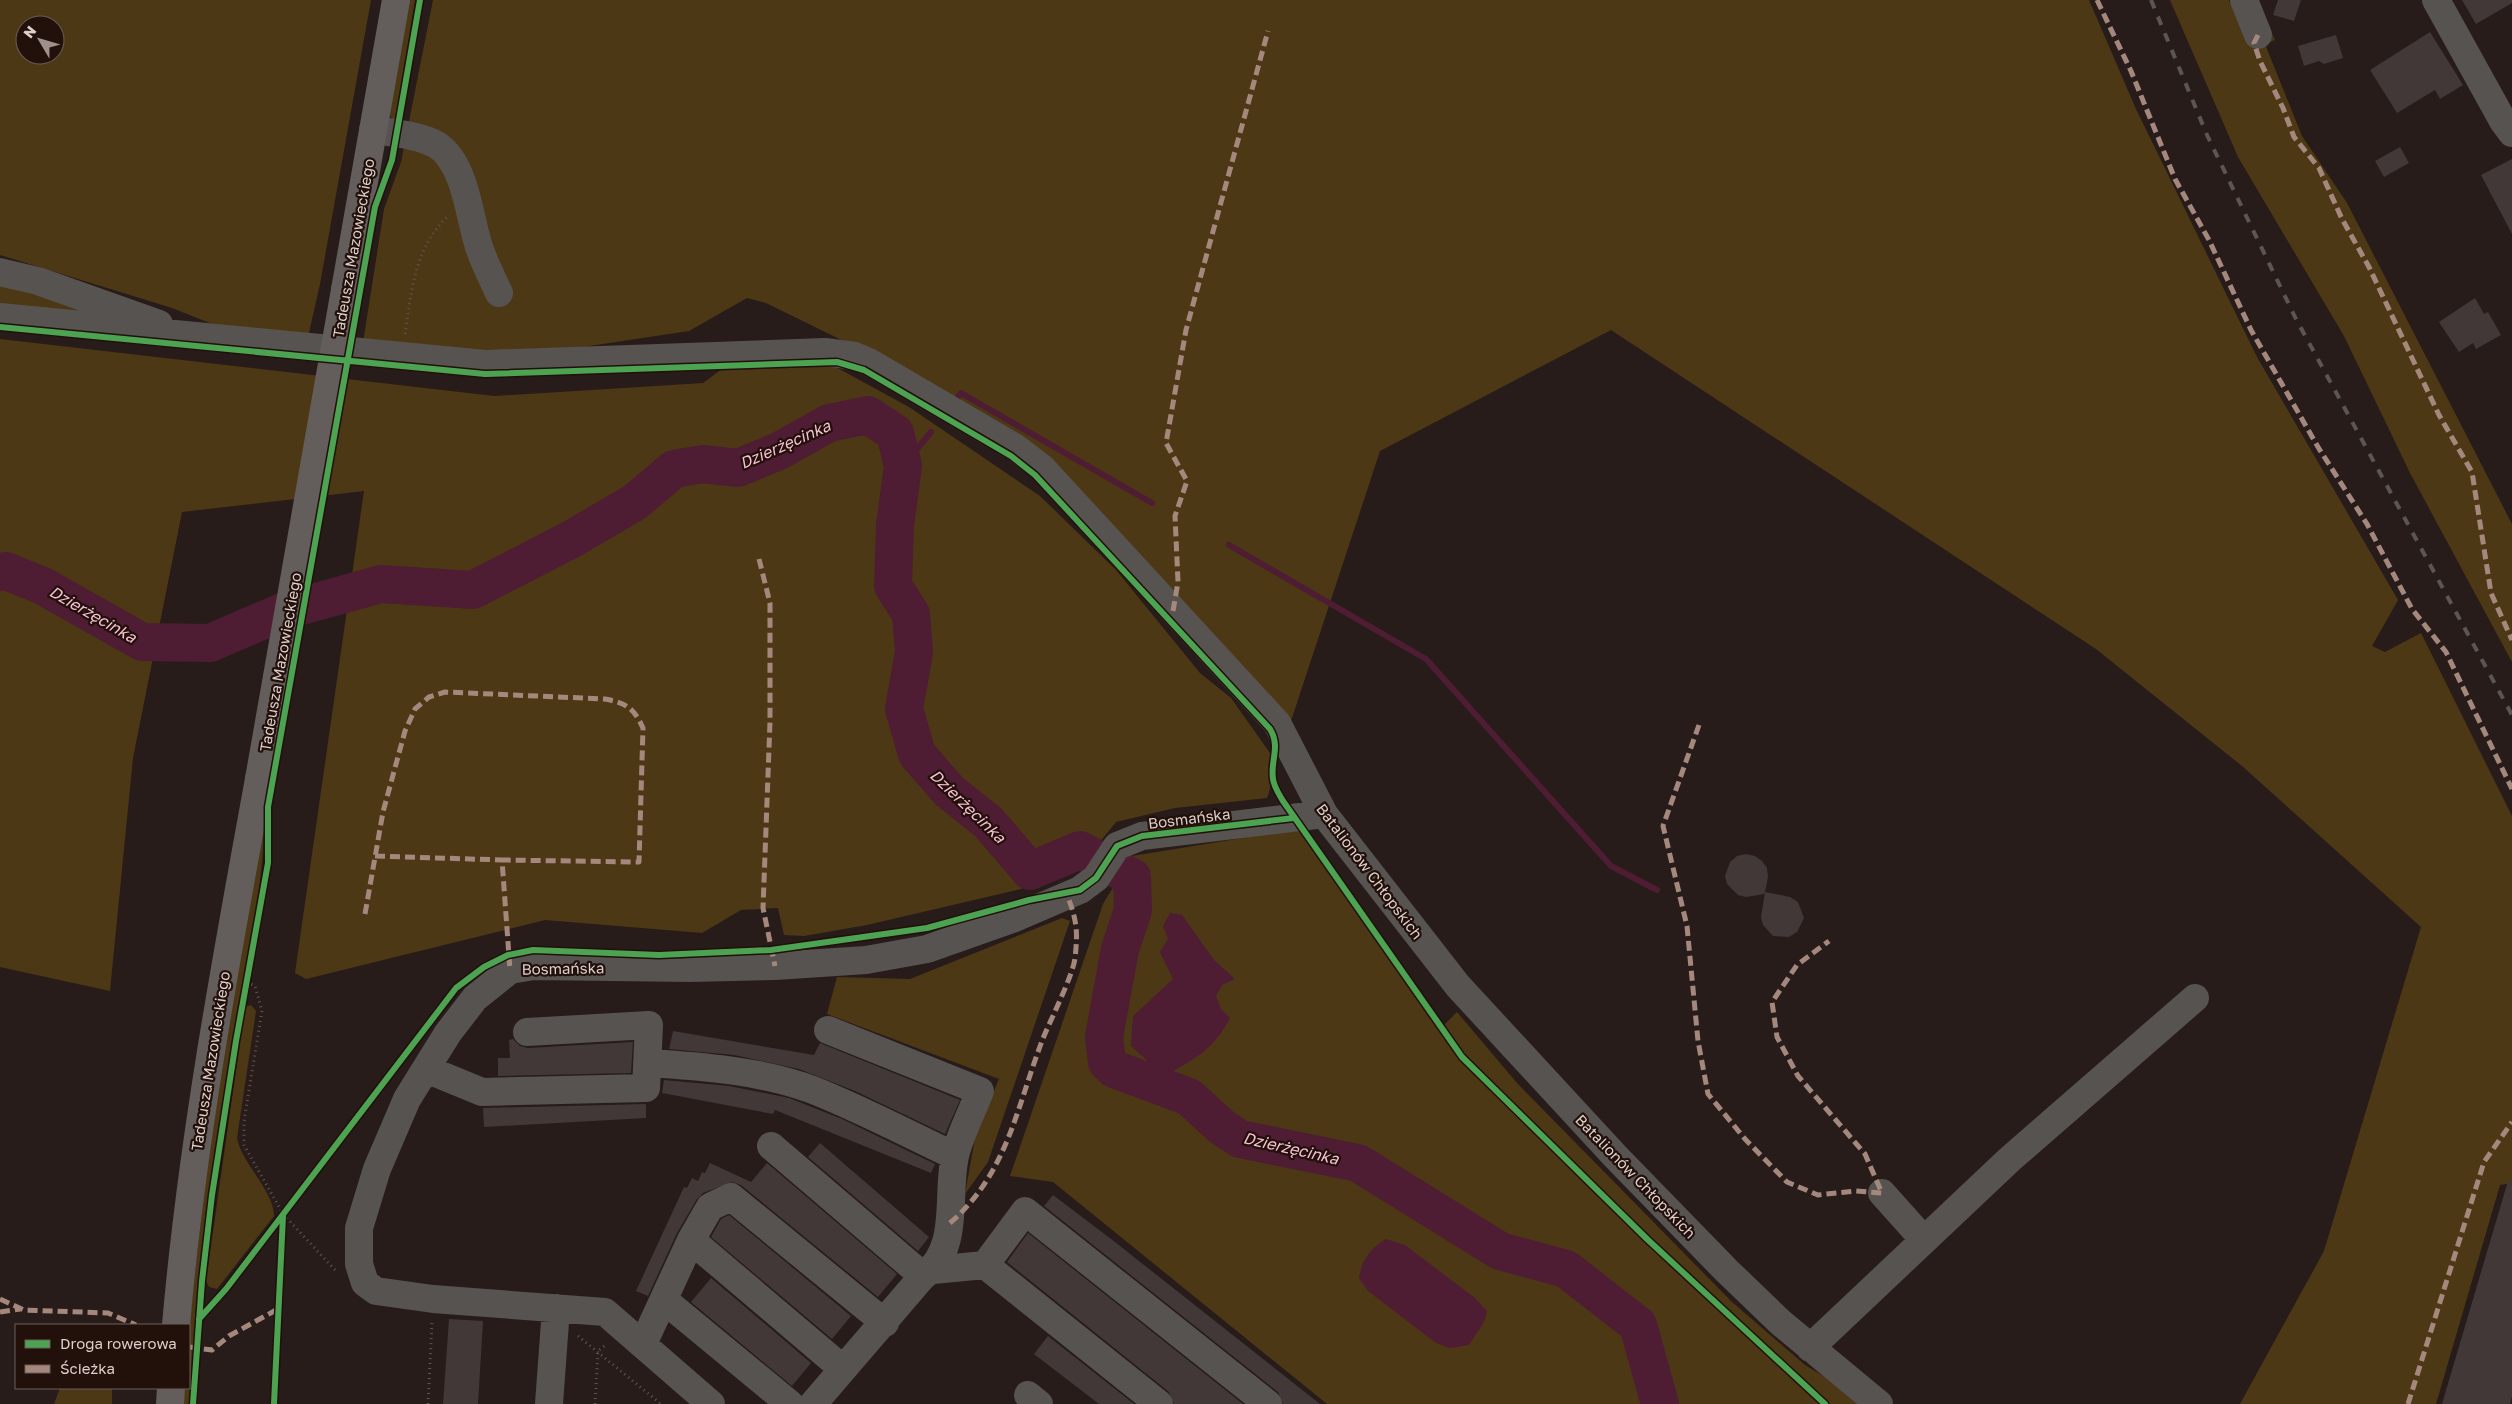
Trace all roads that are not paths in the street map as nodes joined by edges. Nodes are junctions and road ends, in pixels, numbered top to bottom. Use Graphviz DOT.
graph roads {
  1 [pos="396,0"];
  2 [pos="2244,0"];
  3 [pos="2436,0"];
  4 [pos="2258,35"];
  5 [pos="373,130"];
  6 [pos="2512,133"];
  7 [pos="0,272"];
  8 [pos="499,293"];
  9 [pos="0,317"];
  10 [pos="177,334"];
  11 [pos="1324,814"];
  12 [pos="2195,998"];
  13 [pos="828,1030"];
  14 [pos="527,1032"];
  15 [pos="647,1063"];
  16 [pos="426,1069"];
  17 [pos="771,1146"];
  18 [pos="955,1156"];
  19 [pos="1882,1193"];
  20 [pos="691,1240"];
  21 [pos="1924,1240"];
  22 [pos="985,1265"];
  23 [pos="928,1273"];
  24 [pos="664,1300"];
  25 [pos="556,1308"];
  26 [pos="885,1323"];
  27 [pos="176,1324"];
  28 [pos="634,1336"];
  29 [pos="1810,1348"];
  30 [pos="843,1369"];
  31 [pos="171,1389"];
  32 [pos="170,1404"];
  33 [pos="549,1404"];
  34 [pos="711,1404"];
  35 [pos="790,1404"];
  36 [pos="813,1404"];
  37 [pos="1159,1404"];
  38 [pos="1268,1404"];
  39 [pos="1879,1404"];
  1 -- 5 [label="main road, Tadeusza Mazowieckiego"];
  2 -- 4 [label="street"];
  3 -- 6 [label="street"];
  5 -- 8 [label="street"];
  5 -- 27 [label="main road, Tadeusza Mazowieckiego, bridge"];
  7 -- 10 [label="street, Batalionów Chłopskich"];
  9 -- 10 [label="street"];
  10 -- 11 [label="street, Batalionów Chłopskich"];
  11 -- 16 [label="street, Bosmańska"];
  11 -- 29 [label="street, Batalionów Chłopskich"];
  12 -- 21 [label="street"];
  13 -- 18 [label="street"];
  14 -- 15 [label="street"];
  15 -- 16 [label="street"];
  15 -- 18 [label="street"];
  16 -- 25 [label="street, Bosmańska"];
  17 -- 23 [label="street"];
  18 -- 23 [label="street"];
  19 -- 21 [label="street"];
  20 -- 24 [label="street"];
  20 -- 26 [label="street"];
  20 -- 30 [label="street"];
  21 -- 29 [label="street"];
  22 -- 23 [label="street"];
  22 -- 37 [label="street"];
  22 -- 38 [label="street"];
  23 -- 26 [label="street"];
  24 -- 28 [label="street"];
  24 -- 35 [label="street"];
  25 -- 28 [label="street, Bosmańska"];
  25 -- 33 [label="street"];
  26 -- 30 [label="street"];
  28 -- 34 [label="street, Bosmańska"];
  29 -- 39 [label="street, Batalionów Chłopskich"];
  30 -- 36 [label="street"];
  31 -- 32 [label="main road"];
}
